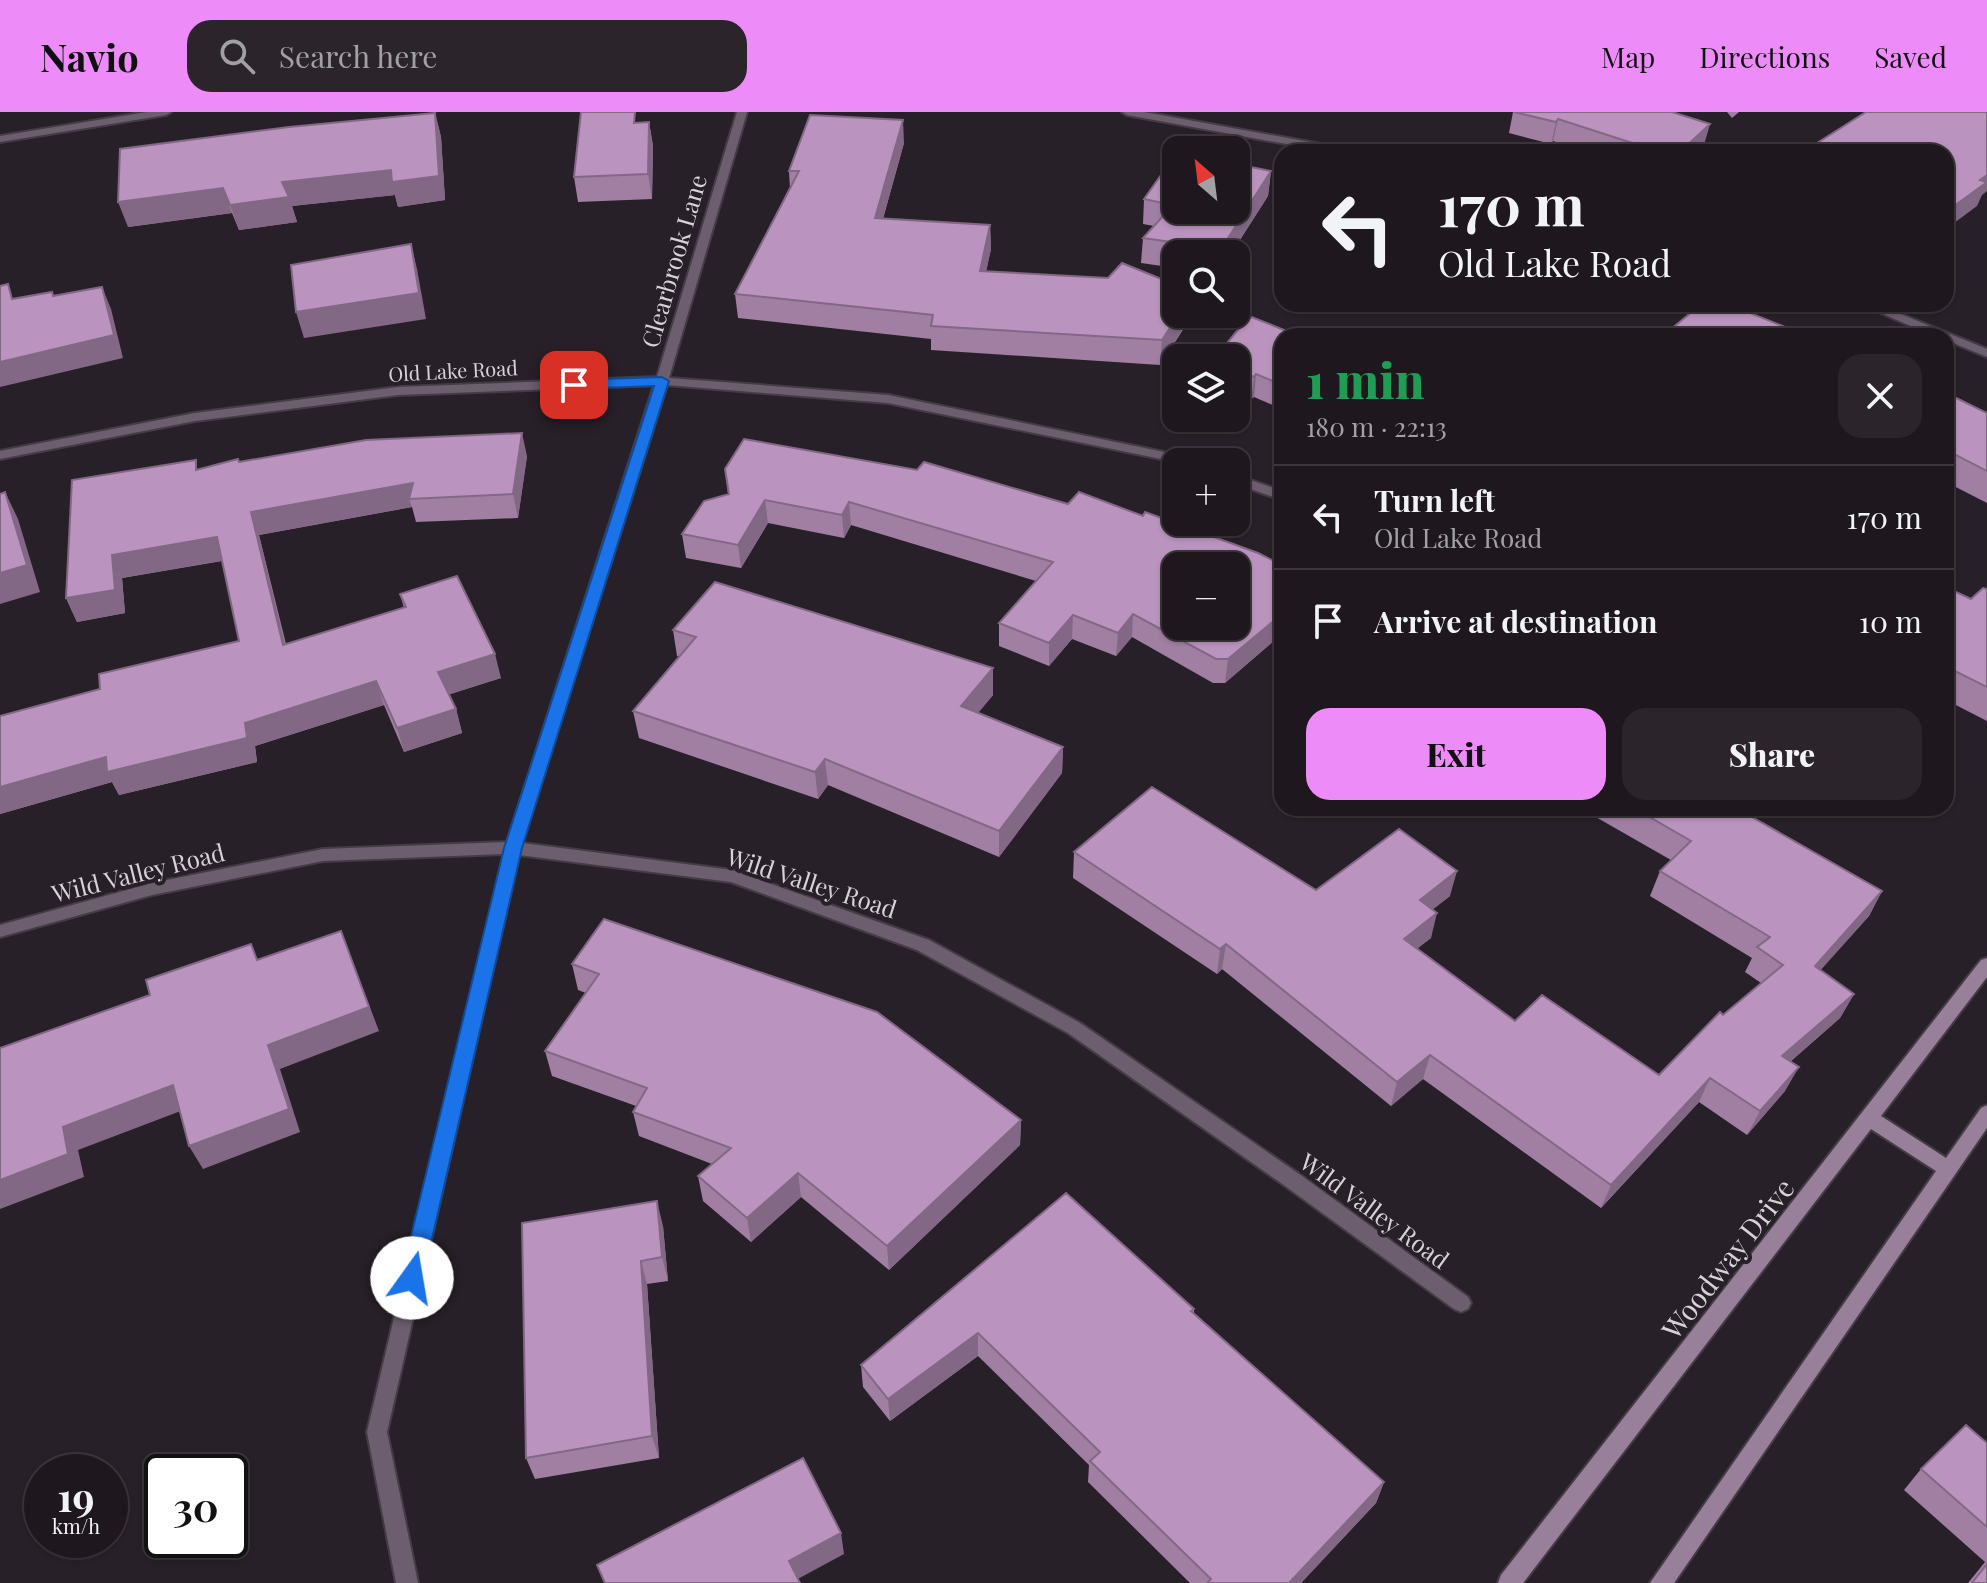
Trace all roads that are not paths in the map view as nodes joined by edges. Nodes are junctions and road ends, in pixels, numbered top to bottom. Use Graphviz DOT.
graph roads {
  1 [pos="166,112"];
  2 [pos="742,112"];
  3 [pos="1127,112"];
  4 [pos="0,139"];
  5 [pos="1304,144"];
  6 [pos="1886,312"];
  7 [pos="1926,328"];
  8 [pos="1987,334"];
  9 [pos="1954,339"];
  10 [pos="1972,347"];
  11 [pos="1987,353"];
  12 [pos="662,381"];
  13 [pos="0,455"];
  14 [pos="1162,456"];
  15 [pos="1250,484"];
  16 [pos="1274,493"];
  17 [pos="513,848"];
  18 [pos="0,931"];
  19 [pos="1987,965"];
  20 [pos="1987,1113"];
  21 [pos="1870,1119"];
  22 [pos="1947,1168"];
  23 [pos="1461,1303"];
  24 [pos="407,1583"];
  25 [pos="1509,1583"];
  26 [pos="1661,1583"];
  1 -- 4 [label="street"];
  2 -- 12 [label="street, Clearbrook Lane"];
  3 -- 5 [label="street"];
  6 -- 7 [label="street"];
  8 -- 10 [label="street"];
  9 -- 10 [label="street"];
  10 -- 11 [label="street"];
  12 -- 13 [label="street, Old Lake Road"];
  12 -- 14 [label="street, Old Lake Road"];
  12 -- 17 [label="street, Clearbrook Lane"];
  15 -- 16 [label="street"];
  17 -- 18 [label="street, Wild Valley Road"];
  17 -- 23 [label="street, Wild Valley Road"];
  17 -- 24 [label="street, Clearbrook Lane"];
  19 -- 21 [label="main road, Woodway Drive"];
  20 -- 22 [label="main road"];
  21 -- 22 [label="main road"];
  21 -- 25 [label="main road, Woodway Drive"];
  22 -- 26 [label="main road"];
}
